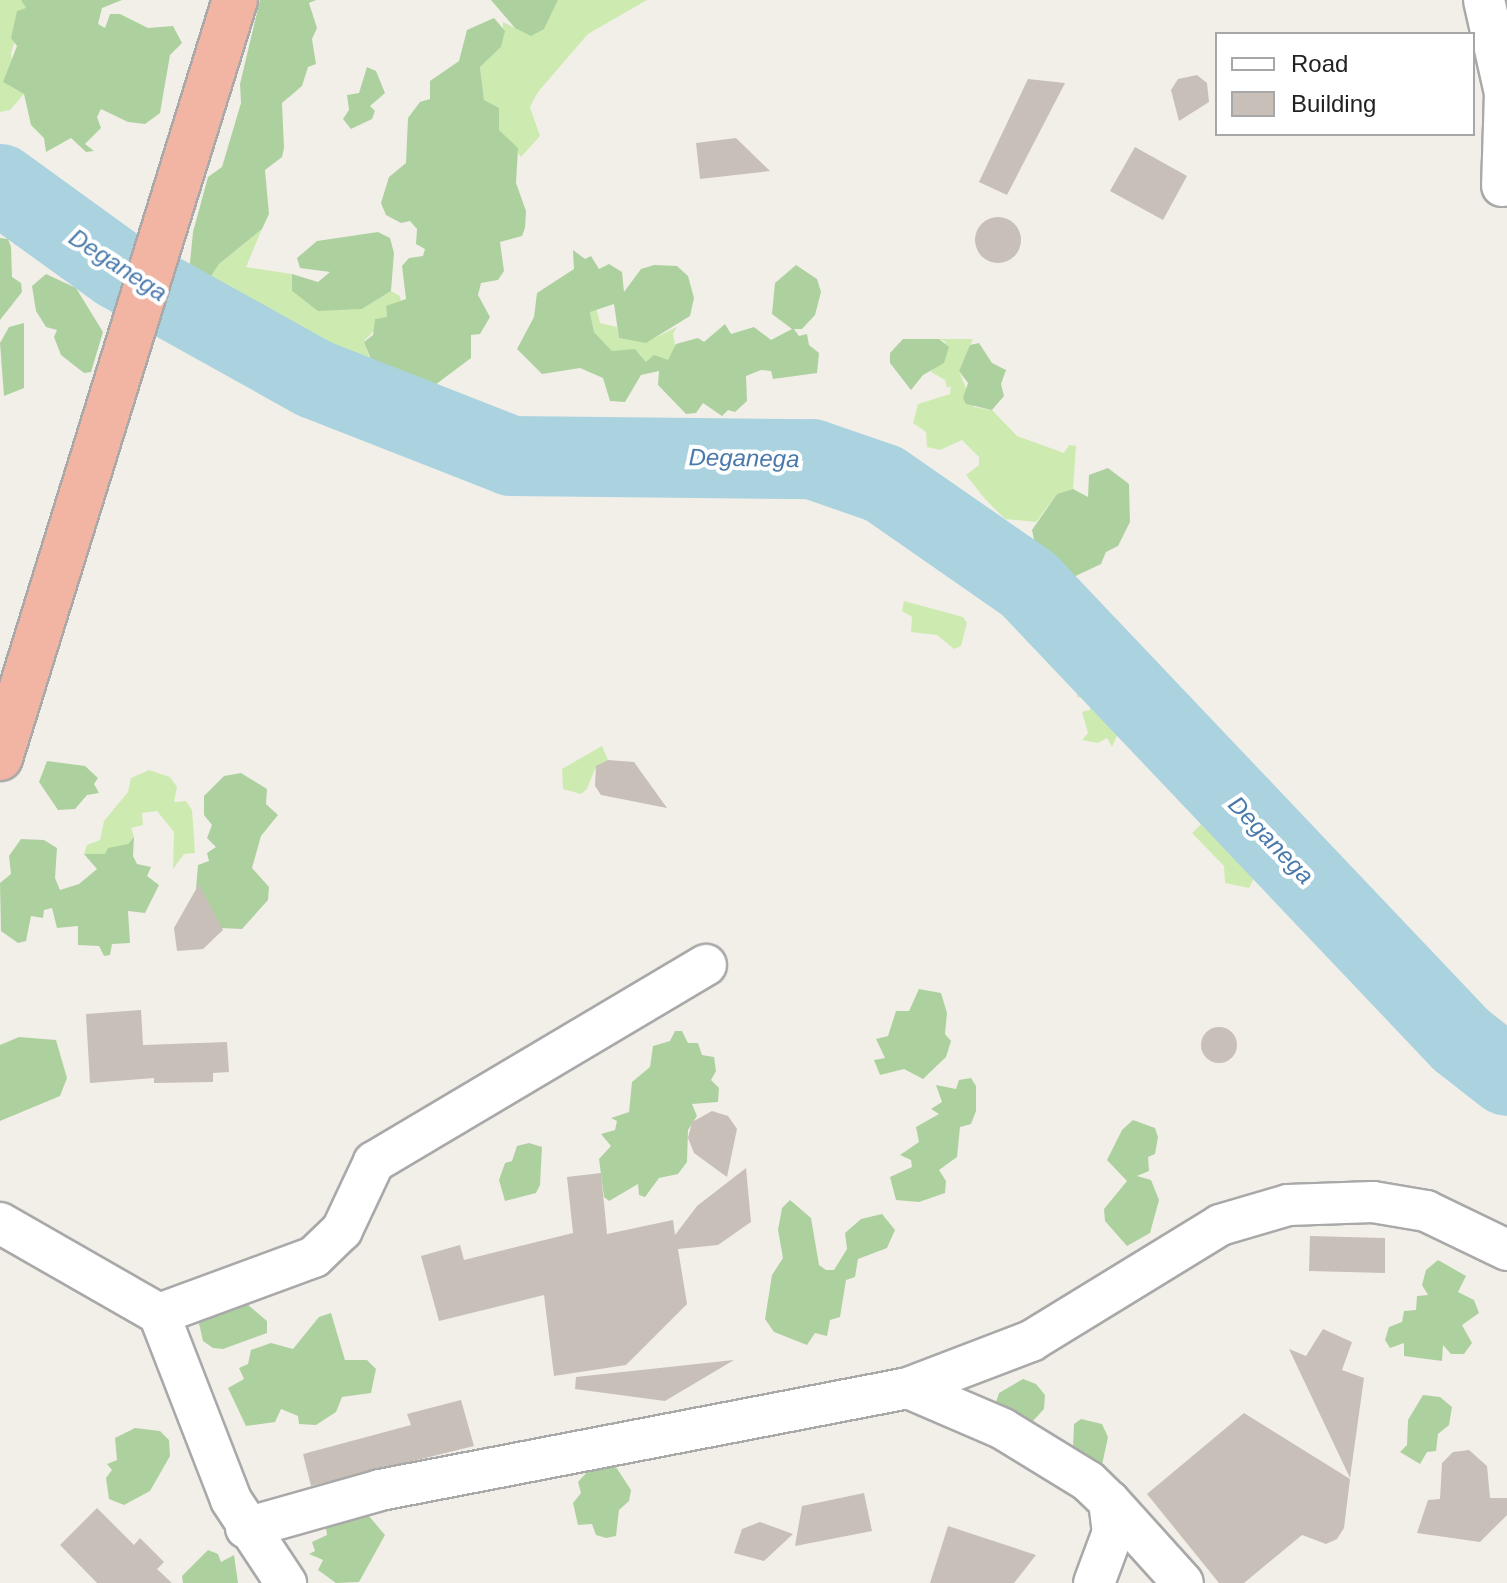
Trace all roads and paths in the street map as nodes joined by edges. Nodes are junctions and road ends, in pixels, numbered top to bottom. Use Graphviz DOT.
graph roads {
  1 [pos="235,0"];
  2 [pos="1484,0"];
  3 [pos="1502,186"];
  4 [pos="0,758"];
  5 [pos="706,965"];
  6 [pos="0,1223"];
  7 [pos="1507,1250"];
  8 [pos="159,1314"];
  9 [pos="908,1388"];
  10 [pos="1109,1501"];
  11 [pos="246,1528"];
  12 [pos="286,1583"];
  13 [pos="1094,1583"];
  14 [pos="1183,1583"];
  1 -- 4 [label="highway"];
  2 -- 3 [label="street"];
  5 -- 8 [label="street"];
  6 -- 8 [label="street"];
  7 -- 9 [label="street"];
  8 -- 11 [label="street"];
  9 -- 10 [label="street"];
  9 -- 11 [label="street"];
  10 -- 13 [label="street"];
  10 -- 14 [label="street"];
  11 -- 12 [label="street"];
}
